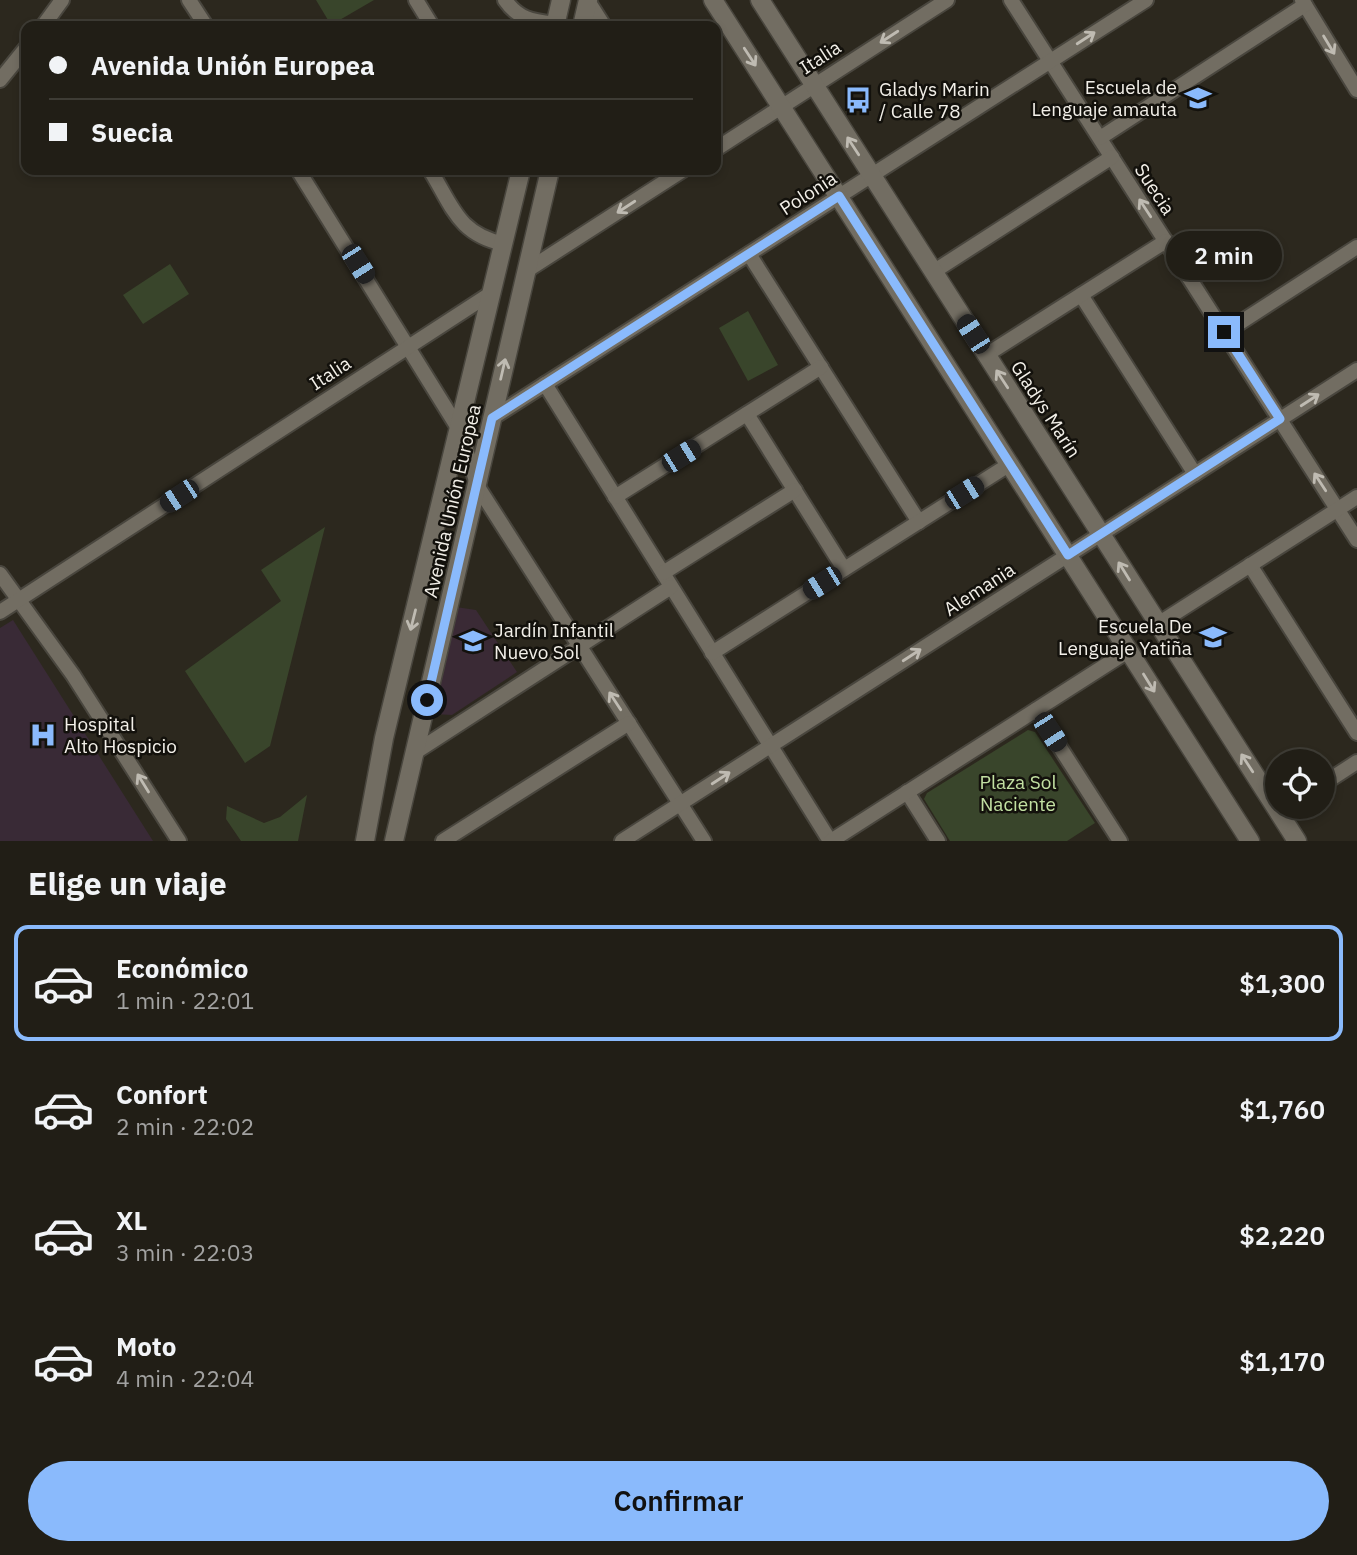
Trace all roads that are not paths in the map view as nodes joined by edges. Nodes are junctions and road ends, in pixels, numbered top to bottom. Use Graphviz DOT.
graph roads {
  1 [pos="62,0"];
  2 [pos="189,0"];
  3 [pos="416,0"];
  4 [pos="505,0"];
  5 [pos="561,0"];
  6 [pos="588,0"];
  7 [pos="713,0"];
  8 [pos="760,0"];
  9 [pos="947,0"];
  10 [pos="1011,0"];
  11 [pos="1146,0"];
  12 [pos="1303,3"];
  13 [pos="47,21"];
  14 [pos="203,21"];
  15 [pos="429,21"];
  16 [pos="528,21"];
  17 [pos="556,21"];
  18 [pos="583,21"];
  19 [pos="601,21"];
  20 [pos="720,21"];
  21 [pos="722,28"];
  22 [pos="21,53"];
  23 [pos="1050,61"];
  24 [pos="3,71"];
  25 [pos="814,85"];
  26 [pos="1357,90"];
  27 [pos="782,106"];
  28 [pos="1100,138"];
  29 [pos="721,146"];
  30 [pos="1112,157"];
  31 [pos="301,175"];
  32 [pos="433,175"];
  33 [pos="520,175"];
  34 [pos="549,175"];
  35 [pos="675,175"];
  36 [pos="872,175"];
  37 [pos="839,196"];
  38 [pos="1166,241"];
  39 [pos="504,244"];
  40 [pos="1357,247"];
  41 [pos="749,254"];
  42 [pos="526,271"];
  43 [pos="933,271"];
  44 [pos="493,292"];
  45 [pos="1081,295"];
  46 [pos="1224,332"];
  47 [pos="410,346"];
  48 [pos="986,355"];
  49 [pos="821,367"];
  50 [pos="1357,370"];
  51 [pos="545,384"];
  52 [pos="747,414"];
  53 [pos="492,418"];
  54 [pos="1280,419"];
  55 [pos="460,431"];
  56 [pos="1010,464"];
  57 [pos="1195,474"];
  58 [pos="478,487"];
  59 [pos="795,490"];
  60 [pos="615,497"];
  61 [pos="1357,497"];
  62 [pos="1337,509"];
  63 [pos="919,522"];
  64 [pos="1101,534"];
  65 [pos="1357,540"];
  66 [pos="1068,555"];
  67 [pos="1250,565"];
  68 [pos="845,569"];
  69 [pos="663,573"];
  70 [pos="0,574"];
  71 [pos="671,587"];
  72 [pos="18,601"];
  73 [pos="0,612"];
  74 [pos="1158,624"];
  75 [pos="579,644"];
  76 [pos="1128,651"];
  77 [pos="712,653"];
  78 [pos="1036,710"];
  79 [pos="629,723"];
  80 [pos="1357,733"];
  81 [pos="771,746"];
  82 [pos="414,753"];
  83 [pos="1357,762"];
  84 [pos="1335,776"];
  85 [pos="1265,783"];
  86 [pos="908,792"];
  87 [pos="680,804"];
  88 [pos="1287,819"];
  89 [pos="179,841"];
  90 [pos="365,841"];
  91 [pos="394,841"];
  92 [pos="443,841"];
  93 [pos="622,841"];
  94 [pos="704,841"];
  95 [pos="830,841"];
  96 [pos="937,841"];
  97 [pos="1120,841"];
  98 [pos="1250,841"];
  99 [pos="1297,841"];
  1 -- 13 [label="street"];
  2 -- 14 [label="street"];
  3 -- 15 [label="street"];
  4 -- 16 [label="street"];
  5 -- 17 [label="street"];
  6 -- 18 [label="street"];
  6 -- 19 [label="street"];
  7 -- 20 [label="street"];
  8 -- 25 [label="street, Gladys Marín"];
  9 -- 25 [label="street, Italia, one-way"];
  10 -- 23 [label="street, Suecia"];
  23 -- 11 [label="street, Polonia, one-way"];
  12 -- 26 [label="street, one-way"];
  12 -- 28 [label="street"];
  21 -- 27 [label="street, one-way"];
  22 -- 24 [label="street"];
  23 -- 28 [label="street, Suecia"];
  23 -- 36 [label="street, Polonia"];
  25 -- 27 [label="street, Italia"];
  36 -- 25 [label="street, Gladys Marín, one-way"];
  27 -- 29 [label="street, Italia"];
  27 -- 37 [label="street"];
  28 -- 30 [label="street, Suecia"];
  38 -- 30 [label="street, Suecia, one-way"];
  30 -- 43 [label="street"];
  31 -- 47 [label="street"];
  32 -- 39 [label="street"];
  33 -- 39 [label="street, Avenida Unión Europea"];
  34 -- 42 [label="street, Avenida Unión Europea"];
  35 -- 42 [label="street, Italia, one-way"];
  36 -- 37 [label="street, Polonia"];
  36 -- 43 [label="street, Gladys Marín"];
  37 -- 41 [label="street, Polonia"];
  37 -- 56 [label="street"];
  38 -- 45 [label="street"];
  38 -- 46 [label="street, Suecia"];
  39 -- 44 [label="street, Avenida Unión Europea"];
  40 -- 46 [label="street"];
  41 -- 49 [label="street"];
  41 -- 51 [label="street, Polonia"];
  42 -- 44 [label="street, Italia"];
  53 -- 42 [label="street, Avenida Unión Europea, one-way"];
  43 -- 48 [label="street, Gladys Marín"];
  44 -- 47 [label="street, Italia"];
  44 -- 55 [label="street, Avenida Unión Europea"];
  45 -- 48 [label="street"];
  45 -- 57 [label="street"];
  46 -- 54 [label="street, Suecia"];
  47 -- 55 [label="street"];
  47 -- 72 [label="street, Italia"];
  64 -- 48 [label="street, Gladys Marín, one-way"];
  49 -- 52 [label="street"];
  49 -- 63 [label="street"];
  54 -- 50 [label="street, Alemania, one-way"];
  51 -- 53 [label="street, Polonia"];
  51 -- 60 [label="street"];
  52 -- 59 [label="street"];
  52 -- 60 [label="street"];
  53 -- 58 [label="street, Avenida Unión Europea"];
  54 -- 57 [label="street, Alemania"];
  62 -- 54 [label="street, Suecia, one-way"];
  55 -- 58 [label="street"];
  55 -- 90 [label="street, Avenida Unión Europea, one-way"];
  56 -- 63 [label="street"];
  56 -- 66 [label="street"];
  57 -- 64 [label="street, Alemania"];
  58 -- 75 [label="street"];
  58 -- 82 [label="street, Avenida Unión Europea"];
  59 -- 68 [label="street"];
  59 -- 69 [label="street"];
  60 -- 69 [label="street"];
  61 -- 62 [label="street"];
  62 -- 65 [label="street, Suecia"];
  62 -- 67 [label="street"];
  63 -- 68 [label="street"];
  64 -- 66 [label="street, Alemania"];
  74 -- 64 [label="street, Gladys Marín, one-way"];
  66 -- 76 [label="street"];
  81 -- 66 [label="street, Alemania, one-way"];
  67 -- 74 [label="street"];
  67 -- 80 [label="street"];
  68 -- 77 [label="street"];
  69 -- 71 [label="street"];
  70 -- 72 [label="street"];
  71 -- 75 [label="street"];
  71 -- 77 [label="street"];
  72 -- 73 [label="street, Italia"];
  89 -- 72 [label="street, one-way"];
  85 -- 74 [label="street, Gladys Marín, one-way"];
  79 -- 75 [label="street, one-way"];
  75 -- 82 [label="street"];
  76 -- 78 [label="street"];
  76 -- 98 [label="street, one-way"];
  77 -- 81 [label="street"];
  78 -- 86 [label="street"];
  78 -- 97 [label="street"];
  79 -- 87 [label="street"];
  79 -- 92 [label="street"];
  87 -- 81 [label="street, Alemania, one-way"];
  81 -- 95 [label="street"];
  82 -- 91 [label="street, Avenida Unión Europea"];
  83 -- 84 [label="street"];
  86 -- 95 [label="street"];
  86 -- 96 [label="street"];
  87 -- 93 [label="street, Alemania"];
  87 -- 94 [label="street"];
  88 -- 99 [label="street, Gladys Marín"];
}
